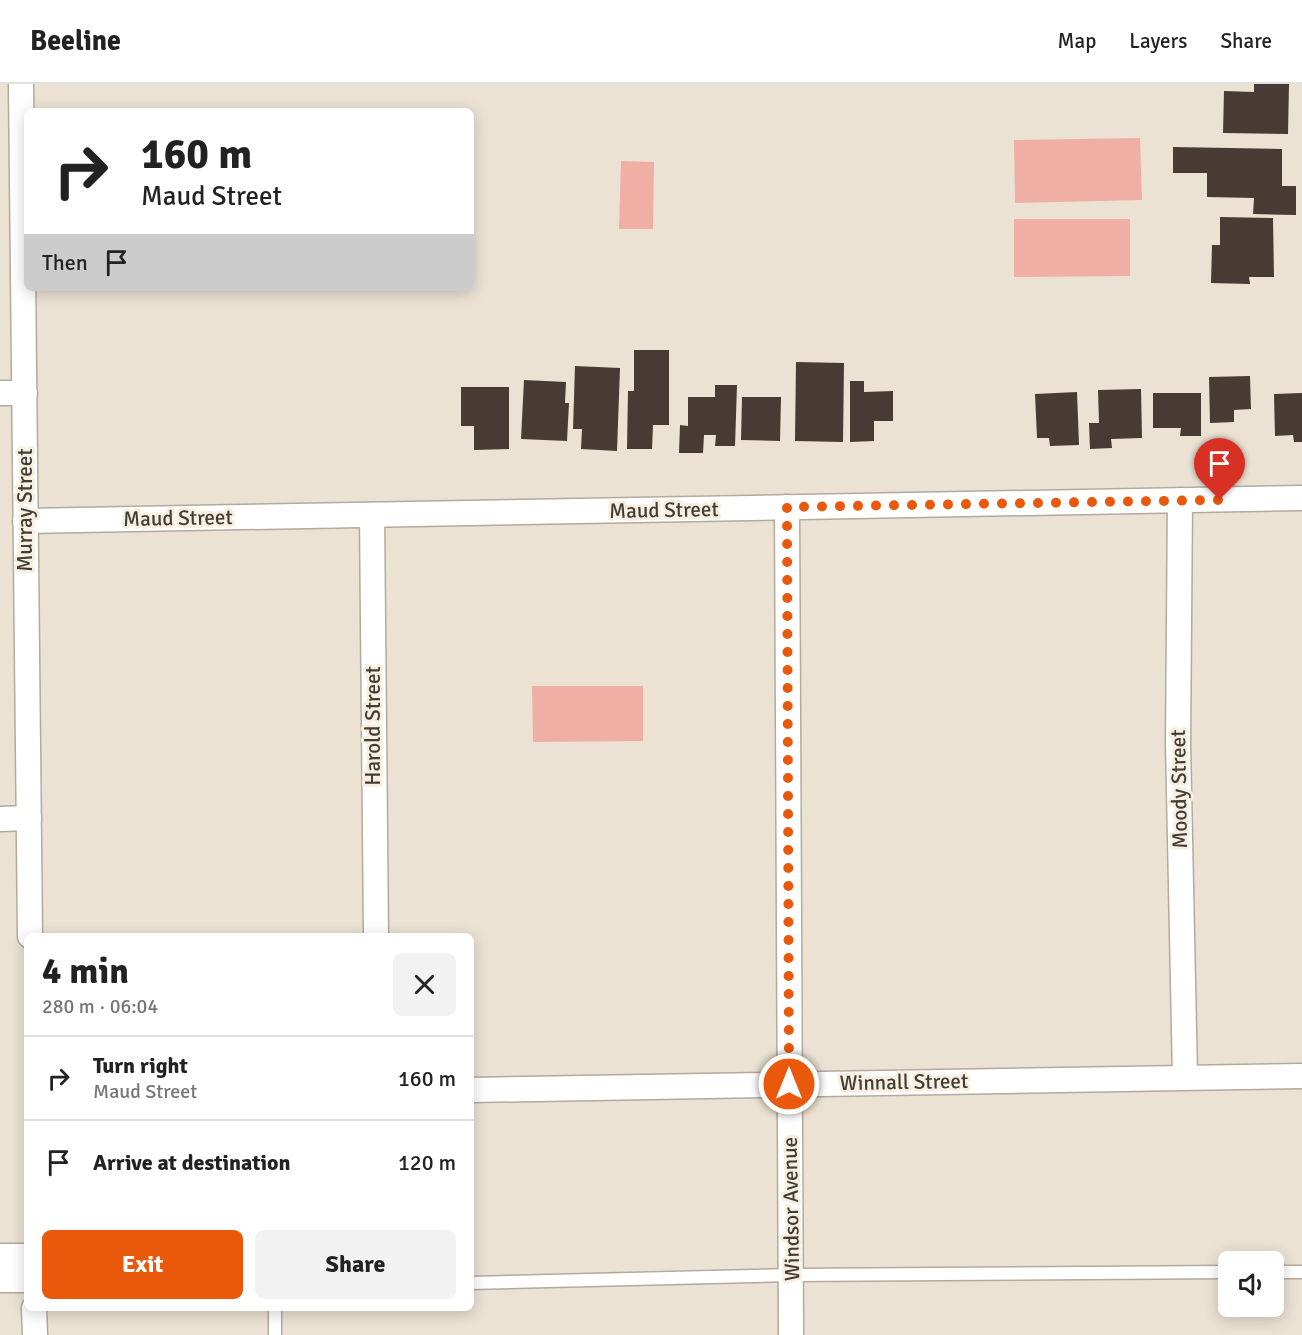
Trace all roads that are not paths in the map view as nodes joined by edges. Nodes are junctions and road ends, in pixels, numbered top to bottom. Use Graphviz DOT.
graph roads {
  1 [pos="21,84"];
  2 [pos="0,393"];
  3 [pos="25,393"];
  4 [pos="1302,498"];
  5 [pos="1180,500"];
  6 [pos="787,507"];
  7 [pos="372,515"];
  8 [pos="25,521"];
  9 [pos="29,818"];
  10 [pos="0,819"];
  11 [pos="30,933"];
  12 [pos="376,933"];
  13 [pos="1302,1076"];
  14 [pos="1185,1077"];
  15 [pos="789,1084"];
  16 [pos="474,1090"];
  17 [pos="0,1256"];
  18 [pos="24,1256"];
  19 [pos="1218,1272"];
  20 [pos="1284,1272"];
  21 [pos="1302,1272"];
  22 [pos="791,1275"];
  23 [pos="0,1280"];
  24 [pos="24,1280"];
  25 [pos="474,1283"];
  26 [pos="34,1311"];
  27 [pos="275,1311"];
  28 [pos="35,1335"];
  29 [pos="275,1335"];
  30 [pos="792,1335"];
  1 -- 3 [label="street, Murray Street"];
  2 -- 3 [label="street"];
  3 -- 8 [label="street, Murray Street"];
  4 -- 5 [label="street, Maud Street"];
  5 -- 6 [label="street, Maud Street"];
  5 -- 14 [label="street, Moody Street"];
  6 -- 7 [label="street, Maud Street"];
  6 -- 15 [label="street, Windsor Avenue"];
  7 -- 8 [label="street, Maud Street"];
  7 -- 12 [label="street, Harold Street"];
  8 -- 9 [label="street, Murray Street"];
  9 -- 10 [label="street"];
  9 -- 11 [label="street, Murray Street"];
  13 -- 14 [label="street, Winnall Street"];
  14 -- 15 [label="street, Winnall Street"];
  15 -- 16 [label="street, Winnall Street"];
  15 -- 22 [label="street, Windsor Avenue"];
  17 -- 18 [label="street"];
  19 -- 22 [label="lane"];
  20 -- 21 [label="lane"];
  22 -- 25 [label="lane"];
  22 -- 30 [label="street, Windsor Avenue"];
  23 -- 24 [label="street"];
  26 -- 28 [label="street"];
  27 -- 29 [label="lane"];
}
